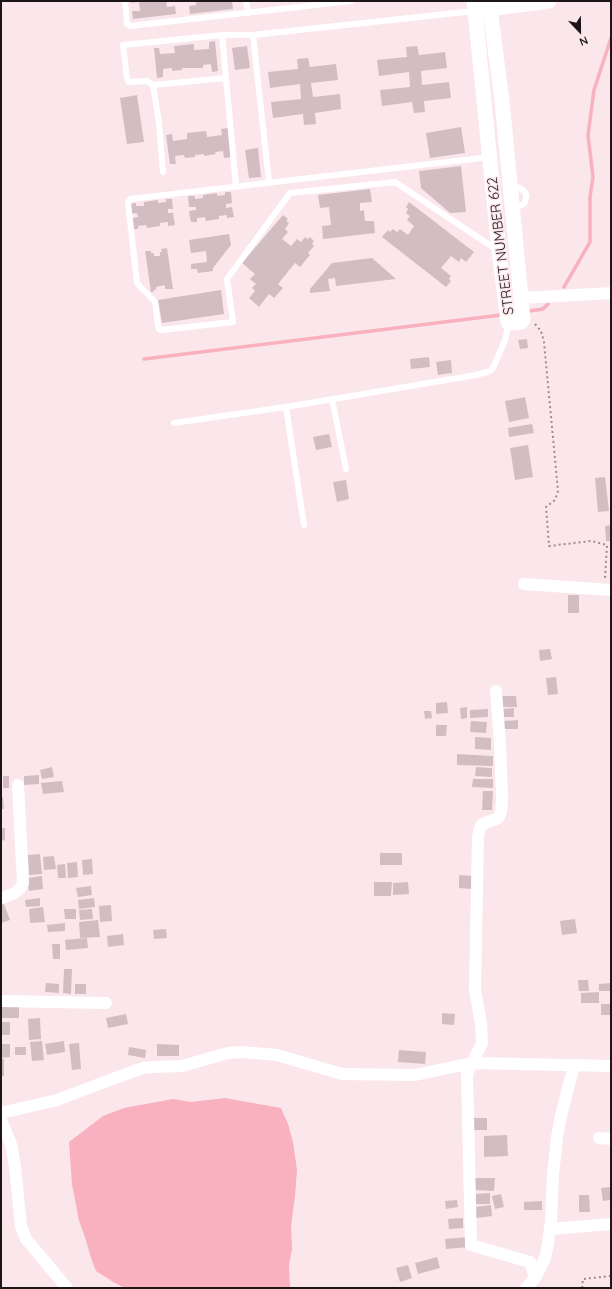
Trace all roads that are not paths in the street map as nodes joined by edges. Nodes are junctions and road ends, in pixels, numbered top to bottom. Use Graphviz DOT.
graph roads {
  1 [pos="125,1"];
  2 [pos="246,1"];
  3 [pos="351,1"];
  4 [pos="548,1"];
  5 [pos="482,5"];
  6 [pos="248,13"];
  7 [pos="222,35"];
  8 [pos="253,35"];
  9 [pos="226,78"];
  10 [pos="153,85"];
  11 [pos="490,157"];
  12 [pos="163,172"];
  13 [pos="269,182"];
  14 [pos="236,186"];
  15 [pos="494,203"];
  16 [pos="512,205"];
  17 [pos="499,251"];
  18 [pos="611,293"];
  19 [pos="521,298"];
  20 [pos="516,321"];
  21 [pos="332,399"];
  22 [pos="286,407"];
  23 [pos="174,423"];
  24 [pos="346,469"];
  25 [pos="304,525"];
  26 [pos="524,584"];
  27 [pos="608,590"];
  28 [pos="496,691"];
  29 [pos="18,785"];
  30 [pos="1,898"];
  31 [pos="1,1001"];
  32 [pos="106,1003"];
  33 [pos="472,1063"];
  34 [pos="574,1065"];
  35 [pos="611,1066"];
  36 [pos="1,1113"];
  37 [pos="1,1120"];
  38 [pos="599,1138"];
  39 [pos="611,1139"];
  40 [pos="611,1224"];
  41 [pos="550,1229"];
  42 [pos="535,1278"];
  43 [pos="67,1288"];
  44 [pos="526,1288"];
  1 -- 6 [label="lane"];
  2 -- 6 [label="lane"];
  3 -- 6 [label="lane"];
  4 -- 5 [label="street"];
  5 -- 8 [label="lane"];
  5 -- 11 [label="street, STREET NUMBER 622"];
  5 -- 16 [label="street, STREET NUMBER 622"];
  7 -- 8 [label="lane"];
  7 -- 9 [label="lane"];
  7 -- 10 [label="lane"];
  8 -- 13 [label="lane"];
  9 -- 10 [label="lane"];
  9 -- 14 [label="lane"];
  10 -- 12 [label="lane"];
  11 -- 13 [label="lane"];
  11 -- 15 [label="street, STREET NUMBER 622"];
  13 -- 14 [label="lane"];
  14 -- 17 [label="lane"];
  15 -- 16 [label="street"];
  15 -- 17 [label="street, STREET NUMBER 622"];
  16 -- 19 [label="street, STREET NUMBER 622"];
  17 -- 20 [label="street, STREET NUMBER 622"];
  18 -- 19 [label="street"];
  19 -- 20 [label="street, STREET NUMBER 622"];
  20 -- 21 [label="lane"];
  21 -- 22 [label="lane"];
  21 -- 24 [label="lane"];
  22 -- 23 [label="lane"];
  22 -- 25 [label="lane"];
  26 -- 27 [label="street"];
  28 -- 33 [label="street"];
  29 -- 30 [label="street"];
  31 -- 32 [label="street"];
  33 -- 34 [label="street"];
  33 -- 36 [label="street"];
  33 -- 42 [label="street"];
  34 -- 35 [label="street"];
  34 -- 41 [label="street"];
  37 -- 43 [label="street"];
  38 -- 39 [label="street"];
  40 -- 41 [label="street"];
  41 -- 42 [label="street"];
  42 -- 44 [label="street"];
}
